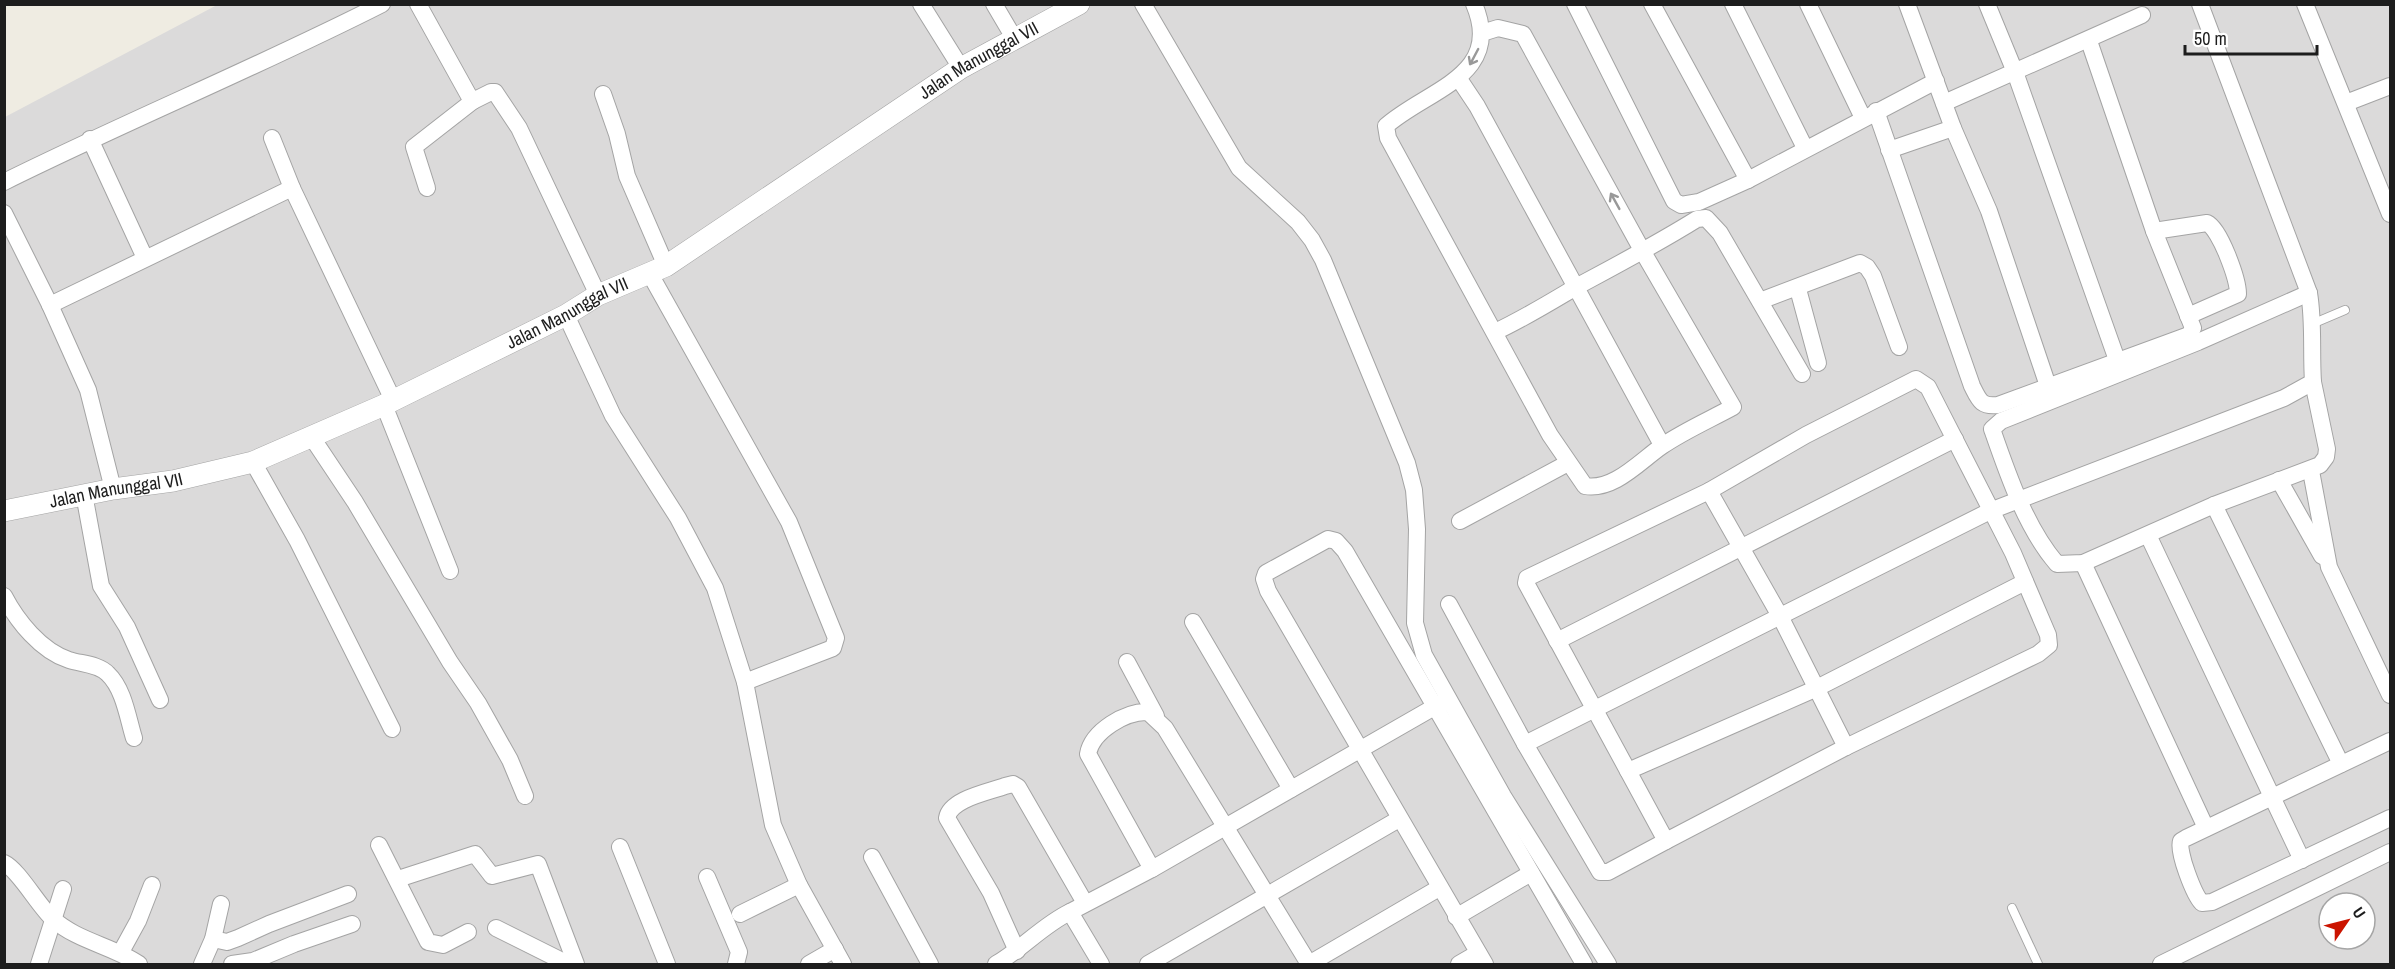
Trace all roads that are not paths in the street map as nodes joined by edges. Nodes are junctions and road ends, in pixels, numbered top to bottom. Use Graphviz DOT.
graph roads {
  1 [pos="382,4"];
  2 [pos="418,4"];
  3 [pos="921,4"];
  4 [pos="994,4"];
  5 [pos="1079,4"];
  6 [pos="1143,4"];
  7 [pos="1474,4"];
  8 [pos="1575,4"];
  9 [pos="1652,4"];
  10 [pos="1808,4"];
  11 [pos="1907,4"];
  12 [pos="1987,4"];
  13 [pos="2200,4"];
  14 [pos="2305,4"];
  15 [pos="1735,5"];
  16 [pos="2142,15"];
  17 [pos="1482,33"];
  18 [pos="1014,38"];
  19 [pos="2089,41"];
  20 [pos="960,68"];
  21 [pos="2014,72"];
  22 [pos="1459,79"];
  23 [pos="1936,81"];
  24 [pos="2391,86"];
  25 [pos="603,94"];
  26 [pos="474,101"];
  27 [pos="1944,102"];
  28 [pos="2346,103"];
  29 [pos="1870,115"];
  30 [pos="1953,128"];
  31 [pos="272,138"];
  32 [pos="90,139"];
  33 [pos="1805,148"];
  34 [pos="1889,150"];
  35 [pos="1748,180"];
  36 [pos="4,182"];
  37 [pos="2385,184"];
  38 [pos="292,188"];
  39 [pos="427,188"];
  40 [pos="4,213"];
  41 [pos="2391,214"];
  42 [pos="2154,231"];
  43 [pos="1643,252"];
  44 [pos="145,258"];
  45 [pos="658,270"];
  46 [pos="1575,288"];
  47 [pos="1798,289"];
  48 [pos="2309,292"];
  49 [pos="597,295"];
  50 [pos="1761,301"];
  51 [pos="50,304"];
  52 [pos="2345,310"];
  53 [pos="566,315"];
  54 [pos="2188,316"];
  55 [pos="2313,324"];
  56 [pos="1495,332"];
  57 [pos="1899,348"];
  58 [pos="2117,360"];
  59 [pos="1818,363"];
  60 [pos="1802,374"];
  61 [pos="2313,382"];
  62 [pos="2048,386"];
  63 [pos="388,403"];
  64 [pos="311,436"];
  65 [pos="1955,439"];
  66 [pos="1662,445"];
  67 [pos="253,462"];
  68 [pos="1568,463"];
  69 [pos="2312,471"];
  70 [pos="2278,480"];
  71 [pos="113,489"];
  72 [pos="1709,491"];
  73 [pos="84,494"];
  74 [pos="2019,498"];
  75 [pos="2214,505"];
  76 [pos="4,511"];
  77 [pos="1990,511"];
  78 [pos="1460,521"];
  79 [pos="2148,535"];
  80 [pos="1742,548"];
  81 [pos="2083,563"];
  82 [pos="2329,567"];
  83 [pos="450,571"];
  84 [pos="2025,582"];
  85 [pos="4,596"];
  86 [pos="1449,604"];
  87 [pos="1780,616"];
  88 [pos="1193,622"];
  89 [pos="1557,641"];
  90 [pos="1126,662"];
  91 [pos="745,682"];
  92 [pos="1815,688"];
  93 [pos="2391,695"];
  94 [pos="160,700"];
  95 [pos="1441,703"];
  96 [pos="1595,707"];
  97 [pos="1156,716"];
  98 [pos="392,729"];
  99 [pos="134,738"];
  100 [pos="2391,741"];
  101 [pos="1525,744"];
  102 [pos="1846,747"];
  103 [pos="1359,750"];
  104 [pos="2342,764"];
  105 [pos="1628,771"];
  106 [pos="1291,789"];
  107 [pos="525,796"];
  108 [pos="2274,798"];
  109 [pos="2391,818"];
  110 [pos="1399,819"];
  111 [pos="1226,826"];
  112 [pos="2206,828"];
  113 [pos="1666,841"];
  114 [pos="379,844"];
  115 [pos="620,847"];
  116 [pos="2391,852"];
  117 [pos="872,857"];
  118 [pos="2302,860"];
  119 [pos="4,863"];
  120 [pos="1152,869"];
  121 [pos="1531,873"];
  122 [pos="707,877"];
  123 [pos="398,879"];
  124 [pos="152,885"];
  125 [pos="799,885"];
  126 [pos="1439,888"];
  127 [pos="63,889"];
  128 [pos="348,894"];
  129 [pos="1267,895"];
  130 [pos="1085,903"];
  131 [pos="221,904"];
  132 [pos="2012,908"];
  133 [pos="1070,912"];
  134 [pos="740,914"];
  135 [pos="1456,916"];
  136 [pos="53,920"];
  137 [pos="352,924"];
  138 [pos="496,928"];
  139 [pos="468,932"];
  140 [pos="213,939"];
  141 [pos="835,949"];
  142 [pos="1017,951"];
  143 [pos="121,952"];
  144 [pos="1481,959"];
  145 [pos="39,964"];
  146 [pos="139,964"];
  147 [pos="202,964"];
  148 [pos="232,964"];
  149 [pos="568,964"];
  150 [pos="576,964"];
  151 [pos="667,964"];
  152 [pos="736,964"];
  153 [pos="810,964"];
  154 [pos="843,964"];
  155 [pos="930,964"];
  156 [pos="996,964"];
  157 [pos="1101,964"];
  158 [pos="1148,964"];
  159 [pos="1309,964"];
  160 [pos="1459,964"];
  161 [pos="1584,964"];
  162 [pos="1608,964"];
  163 [pos="2038,964"];
  164 [pos="2161,964"];
  1 -- 32 [label="street"];
  2 -- 26 [label="street"];
  3 -- 20 [label="street"];
  4 -- 18 [label="street"];
  5 -- 18 [label="street, Jalan Manunggal VII"];
  6 -- 95 [label="street"];
  7 -- 17 [label="street"];
  8 -- 35 [label="street"];
  9 -- 35 [label="street"];
  10 -- 29 [label="street"];
  11 -- 23 [label="street"];
  12 -- 21 [label="street"];
  13 -- 48 [label="street"];
  14 -- 28 [label="street"];
  15 -- 33 [label="street"];
  16 -- 19 [label="street"];
  17 -- 22 [label="street, one-way"];
  43 -- 17 [label="street, one-way"];
  18 -- 20 [label="street, Jalan Manunggal VII"];
  19 -- 21 [label="street"];
  19 -- 42 [label="street"];
  20 -- 45 [label="street, Jalan Manunggal VII"];
  21 -- 27 [label="street"];
  21 -- 58 [label="street"];
  22 -- 46 [label="street"];
  22 -- 56 [label="street"];
  23 -- 27 [label="street"];
  23 -- 29 [label="street"];
  24 -- 28 [label="street"];
  25 -- 45 [label="street"];
  26 -- 39 [label="street"];
  26 -- 49 [label="street"];
  27 -- 30 [label="street"];
  28 -- 37 [label="street"];
  29 -- 33 [label="street"];
  29 -- 34 [label="street"];
  30 -- 34 [label="street"];
  30 -- 62 [label="street"];
  31 -- 38 [label="street"];
  32 -- 36 [label="street"];
  32 -- 44 [label="street"];
  33 -- 35 [label="street"];
  34 -- 62 [label="street"];
  37 -- 41 [label="street"];
  38 -- 44 [label="street"];
  38 -- 63 [label="street"];
  40 -- 51 [label="street"];
  42 -- 54 [label="street"];
  42 -- 54 [label="street"];
  43 -- 46 [label="street"];
  43 -- 50 [label="street"];
  43 -- 66 [label="street"];
  44 -- 51 [label="street"];
  45 -- 49 [label="street, Jalan Manunggal VII"];
  45 -- 91 [label="street"];
  46 -- 56 [label="street"];
  46 -- 66 [label="street"];
  47 -- 50 [label="street"];
  47 -- 57 [label="street"];
  47 -- 59 [label="street"];
  48 -- 55 [label="street"];
  48 -- 74 [label="street"];
  49 -- 53 [label="street, Jalan Manunggal VII"];
  50 -- 60 [label="street"];
  51 -- 71 [label="street"];
  52 -- 55 [label="lane"];
  53 -- 63 [label="street, Jalan Manunggal VII"];
  53 -- 91 [label="street"];
  54 -- 58 [label="street"];
  55 -- 61 [label="street"];
  56 -- 68 [label="street"];
  58 -- 62 [label="street"];
  61 -- 69 [label="street"];
  61 -- 74 [label="street"];
  63 -- 64 [label="street, Jalan Manunggal VII"];
  63 -- 83 [label="street"];
  64 -- 67 [label="street, Jalan Manunggal VII"];
  64 -- 107 [label="street"];
  65 -- 72 [label="street"];
  65 -- 77 [label="street"];
  65 -- 80 [label="street"];
  66 -- 68 [label="street"];
  67 -- 71 [label="street, Jalan Manunggal VII"];
  67 -- 98 [label="street"];
  68 -- 78 [label="street"];
  69 -- 70 [label="street"];
  69 -- 82 [label="street"];
  70 -- 75 [label="street"];
  70 -- 82 [label="street"];
  71 -- 73 [label="street, Jalan Manunggal VII"];
  72 -- 80 [label="street"];
  72 -- 89 [label="street"];
  73 -- 76 [label="street, Jalan Manunggal VII"];
  73 -- 94 [label="street"];
  74 -- 77 [label="street"];
  74 -- 81 [label="street"];
  75 -- 79 [label="street"];
  75 -- 104 [label="street"];
  77 -- 84 [label="street"];
  77 -- 87 [label="street"];
  79 -- 81 [label="street"];
  79 -- 108 [label="street"];
  80 -- 87 [label="street"];
  80 -- 89 [label="street"];
  81 -- 112 [label="street"];
  82 -- 93 [label="street"];
  84 -- 92 [label="street"];
  84 -- 102 [label="street"];
  85 -- 99 [label="street"];
  86 -- 101 [label="street"];
  87 -- 92 [label="street"];
  87 -- 96 [label="street"];
  88 -- 106 [label="street"];
  89 -- 96 [label="street"];
  90 -- 97 [label="street"];
  91 -- 125 [label="street"];
  92 -- 102 [label="street"];
  92 -- 105 [label="street"];
  95 -- 103 [label="street"];
  95 -- 103 [label="street"];
  95 -- 121 [label="street"];
  95 -- 162 [label="street"];
  96 -- 101 [label="street"];
  96 -- 105 [label="street"];
  97 -- 111 [label="street"];
  97 -- 120 [label="street"];
  100 -- 104 [label="street"];
  101 -- 113 [label="street"];
  102 -- 113 [label="street"];
  103 -- 106 [label="street"];
  103 -- 110 [label="street"];
  104 -- 108 [label="street"];
  105 -- 113 [label="street"];
  106 -- 111 [label="street"];
  108 -- 112 [label="street"];
  108 -- 118 [label="street"];
  109 -- 118 [label="street"];
  110 -- 126 [label="street"];
  110 -- 129 [label="street"];
  111 -- 120 [label="street"];
  111 -- 129 [label="street"];
  112 -- 118 [label="street"];
  114 -- 123 [label="street"];
  115 -- 151 [label="street"];
  116 -- 164 [label="street"];
  117 -- 155 [label="street"];
  119 -- 136 [label="street"];
  120 -- 130 [label="street"];
  121 -- 135 [label="street"];
  121 -- 161 [label="street"];
  122 -- 152 [label="street"];
  123 -- 139 [label="street"];
  123 -- 150 [label="street"];
  124 -- 143 [label="street"];
  125 -- 134 [label="street"];
  125 -- 141 [label="street"];
  126 -- 135 [label="street"];
  126 -- 159 [label="street"];
  127 -- 136 [label="street"];
  128 -- 140 [label="street"];
  129 -- 158 [label="street"];
  129 -- 159 [label="street"];
  130 -- 133 [label="street"];
  130 -- 142 [label="street"];
  131 -- 140 [label="street"];
  132 -- 163 [label="lane"];
  133 -- 142 [label="street"];
  133 -- 157 [label="street"];
  135 -- 144 [label="street"];
  136 -- 143 [label="street"];
  136 -- 145 [label="street"];
  137 -- 148 [label="street"];
  138 -- 149 [label="street"];
  140 -- 147 [label="street"];
  141 -- 153 [label="street"];
  141 -- 154 [label="street"];
  142 -- 156 [label="street"];
  143 -- 146 [label="street"];
  144 -- 160 [label="street"];
}
